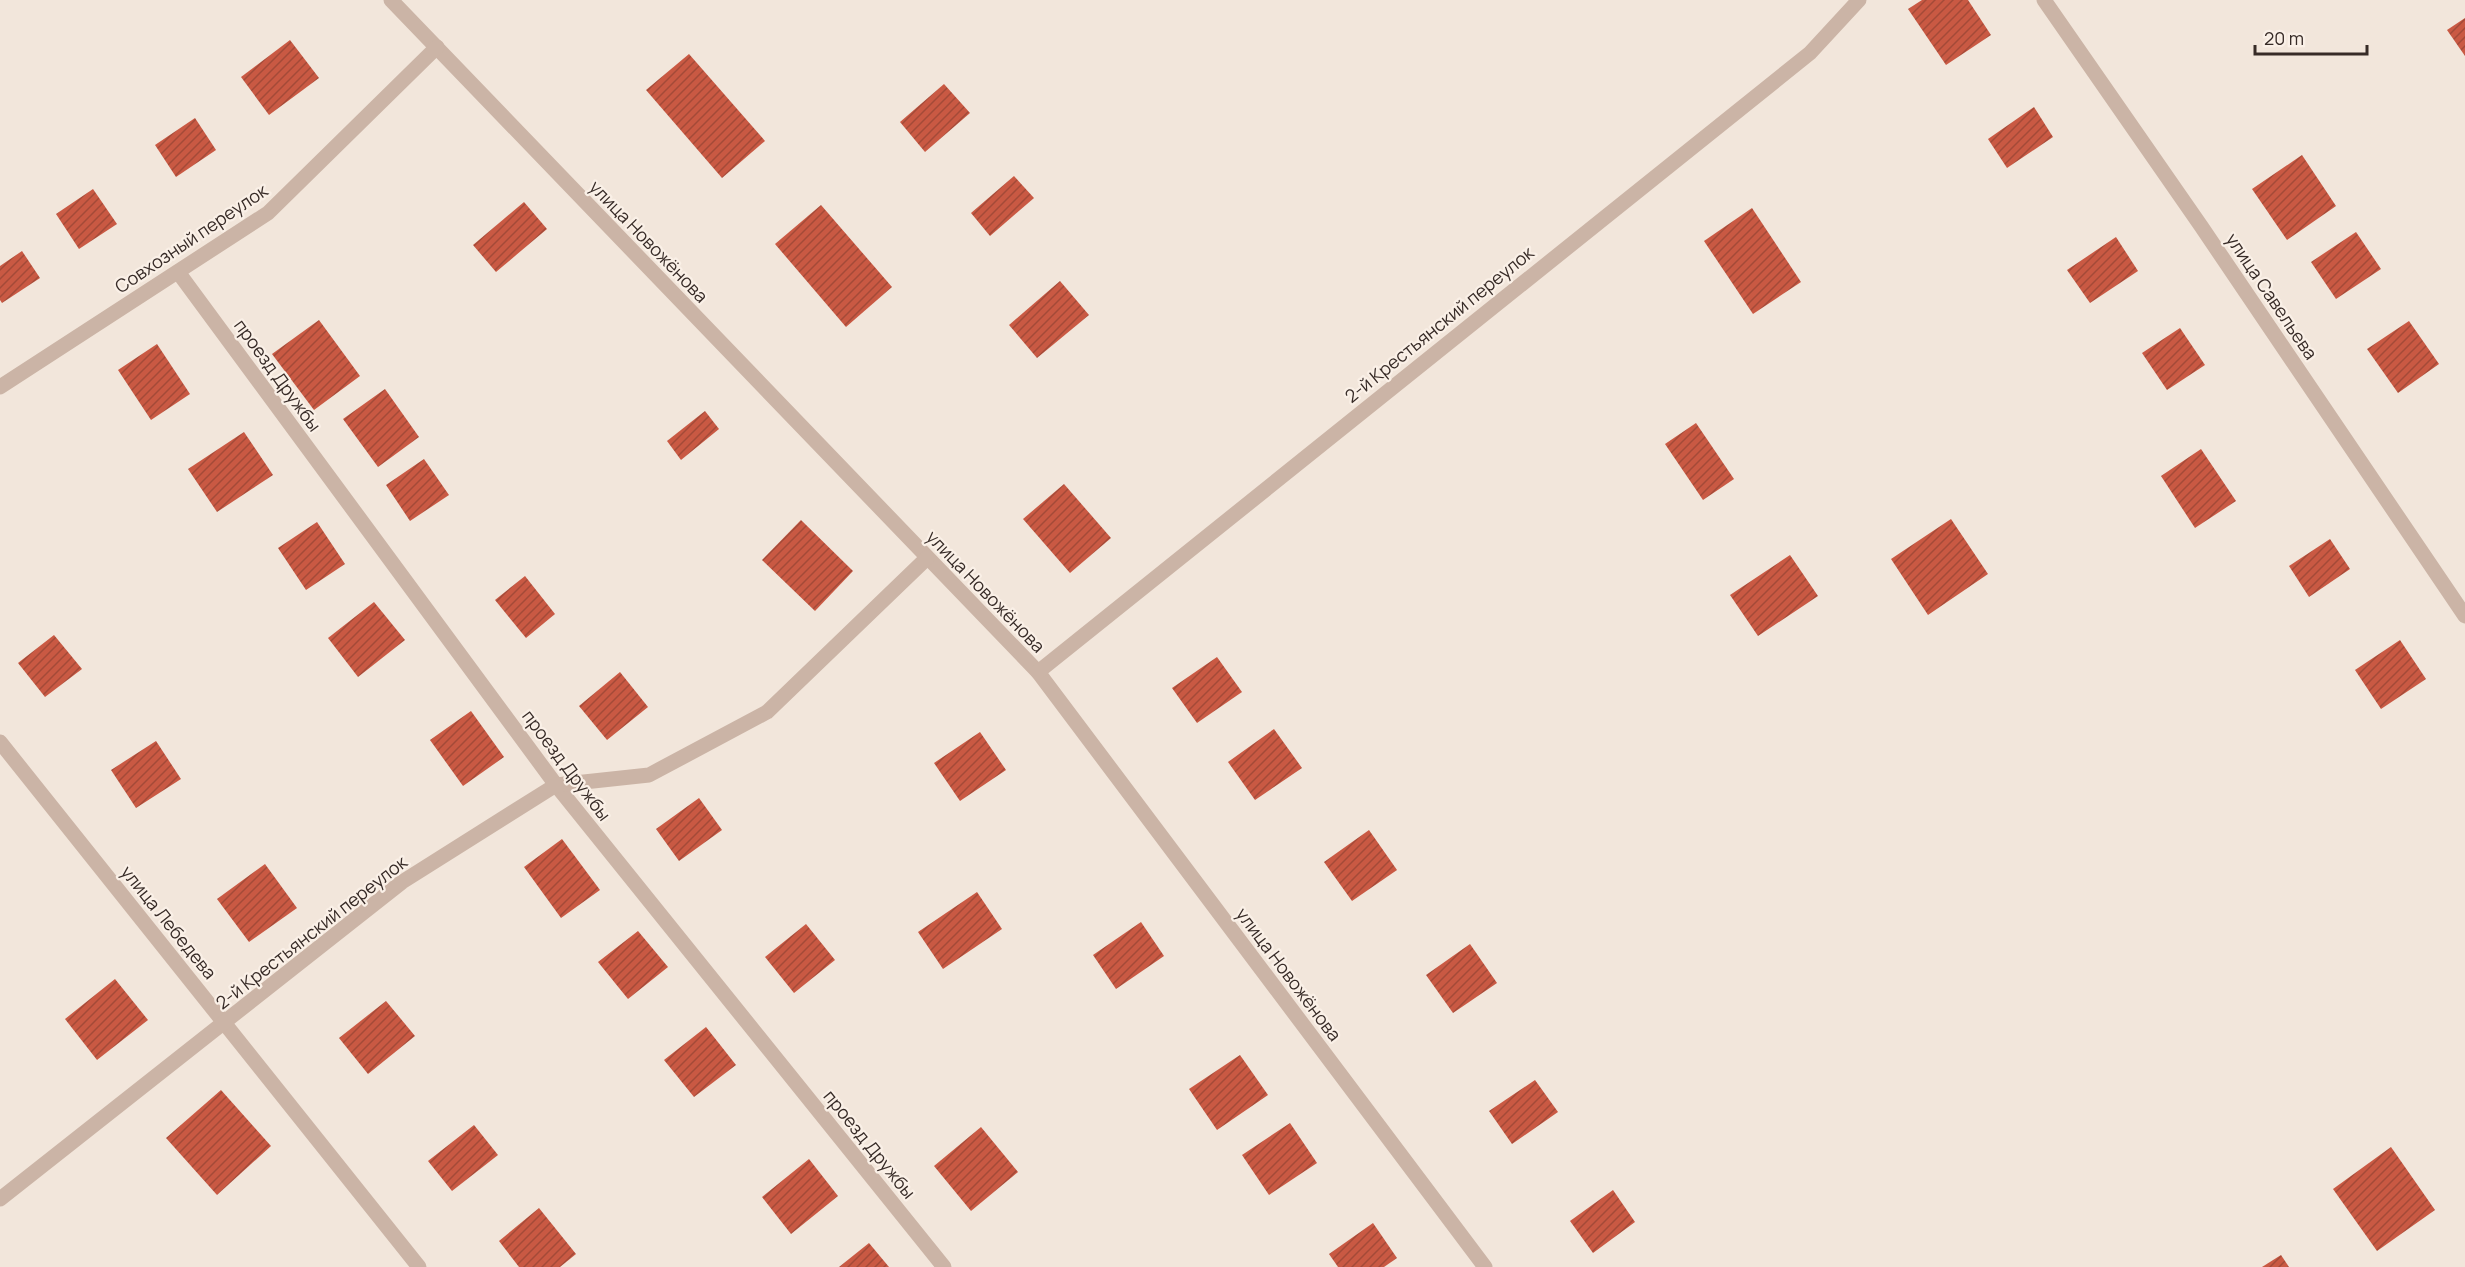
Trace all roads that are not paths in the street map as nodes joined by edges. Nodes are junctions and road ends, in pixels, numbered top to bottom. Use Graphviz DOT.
graph roads {
  1 [pos="391,0"];
  2 [pos="1859,0"];
  3 [pos="2044,0"];
  4 [pos="437,47"];
  5 [pos="178,272"];
  6 [pos="0,387"];
  7 [pos="927,558"];
  8 [pos="2465,616"];
  9 [pos="1038,672"];
  10 [pos="0,742"];
  11 [pos="556,785"];
  12 [pos="225,1024"];
  13 [pos="0,1199"];
  14 [pos="419,1267"];
  15 [pos="944,1267"];
  16 [pos="1485,1267"];
  1 -- 4 [label="street, улица Новожёнова"];
  2 -- 9 [label="street, 2-й Крестьянский переулок"];
  3 -- 8 [label="street, улица Савельева"];
  4 -- 5 [label="street, Совхозный переулок"];
  4 -- 7 [label="street, улица Новожёнова"];
  5 -- 6 [label="street, Совхозный переулок"];
  5 -- 11 [label="street, проезд Дружбы"];
  7 -- 9 [label="street, улица Новожёнова"];
  7 -- 11 [label="street, 2-й Крестьянский переулок"];
  9 -- 16 [label="street, улица Новожёнова"];
  10 -- 12 [label="street, улица Лебедева"];
  11 -- 12 [label="street, 2-й Крестьянский переулок"];
  11 -- 15 [label="street, проезд Дружбы"];
  12 -- 13 [label="street, 2-й Крестьянский переулок"];
  12 -- 14 [label="street, улица Лебедева"];
}
